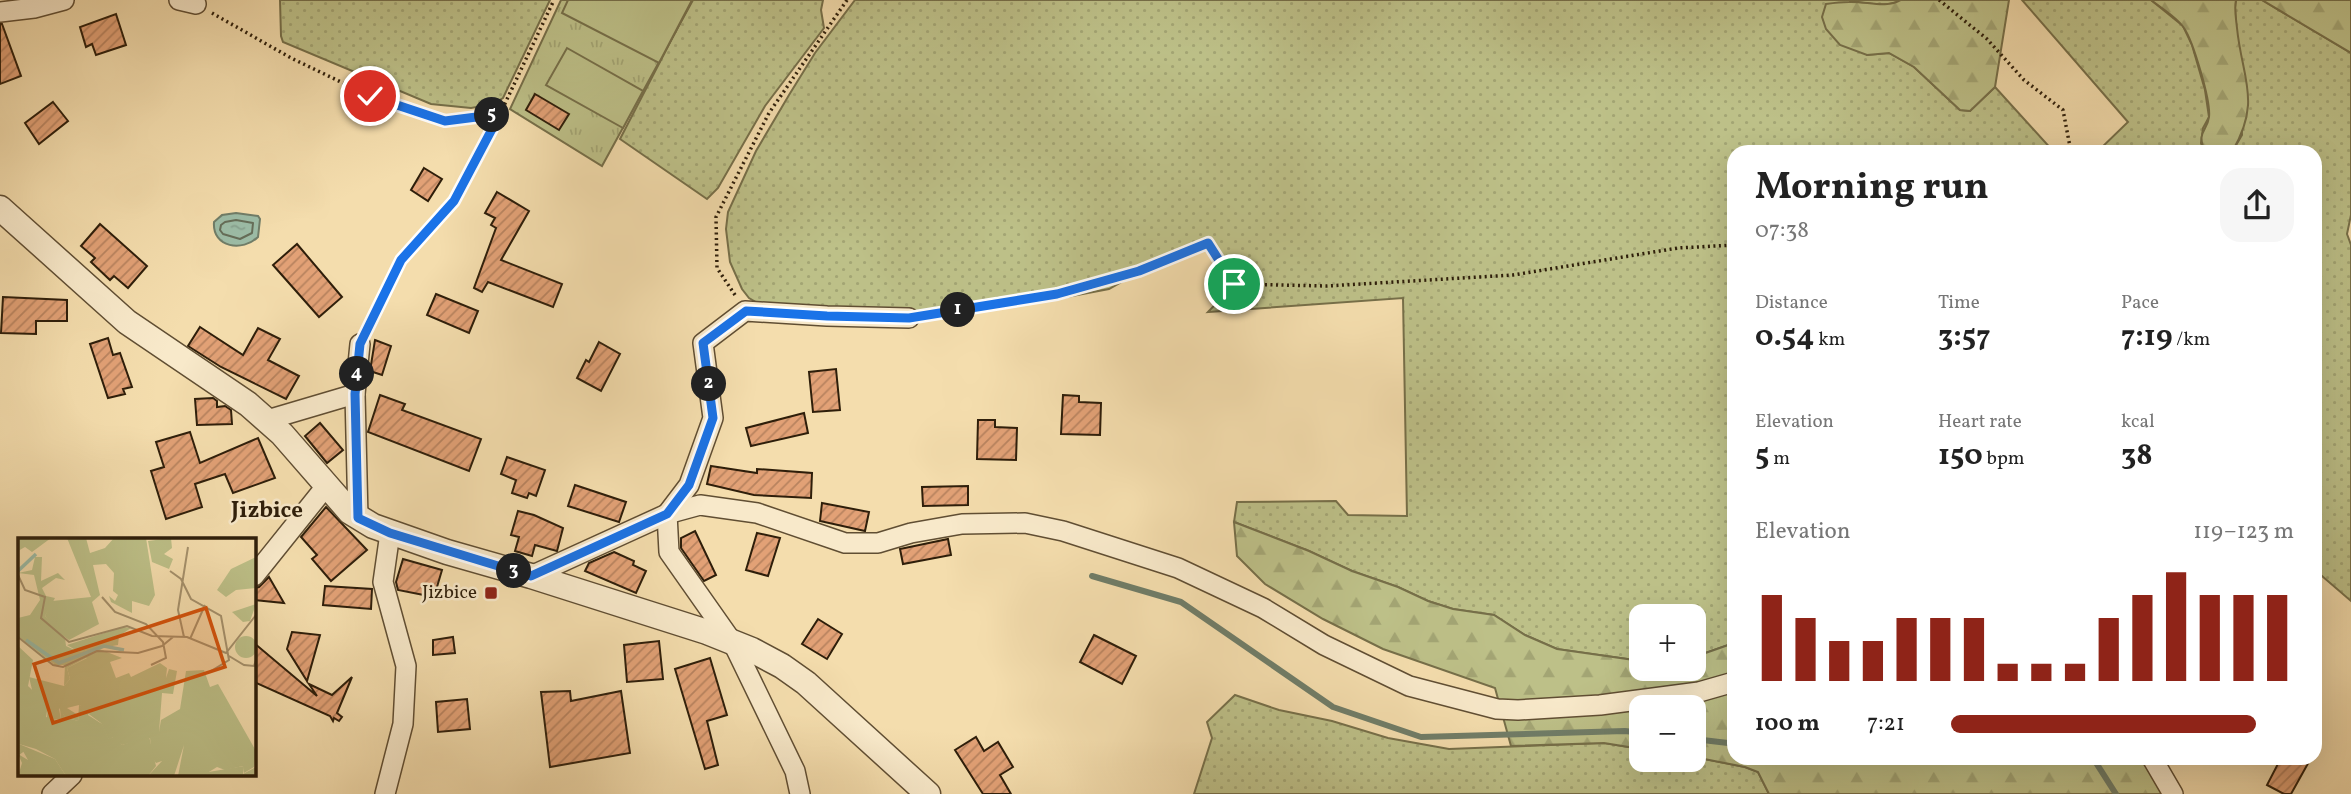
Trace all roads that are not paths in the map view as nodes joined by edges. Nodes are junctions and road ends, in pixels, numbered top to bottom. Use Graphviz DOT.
graph roads {
  1 [pos="64,0"];
  2 [pos="0,12"];
  3 [pos="0,208"];
  4 [pos="909,318"];
  5 [pos="360,344"];
  6 [pos="355,394"];
  7 [pos="267,420"];
  8 [pos="327,485"];
  9 [pos="667,514"];
  10 [pos="358,518"];
  11 [pos="390,533"];
  12 [pos="256,574"];
  13 [pos="531,576"];
  14 [pos="733,643"];
  15 [pos="1727,684"];
  16 [pos="2156,765"];
  17 [pos="71,776"];
  18 [pos="52,794"];
  19 [pos="385,794"];
  20 [pos="800,794"];
  21 [pos="928,794"];
  22 [pos="2173,794"];
  1 -- 2 [label="street"];
  3 -- 7 [label="street"];
  4 -- 9 [label="street"];
  5 -- 6 [label="street"];
  6 -- 7 [label="street"];
  6 -- 10 [label="street"];
  7 -- 8 [label="street"];
  8 -- 10 [label="street"];
  8 -- 12 [label="street"];
  9 -- 13 [label="street"];
  9 -- 14 [label="street"];
  9 -- 15 [label="street"];
  10 -- 11 [label="street"];
  11 -- 13 [label="street"];
  11 -- 19 [label="street"];
  13 -- 14 [label="street"];
  14 -- 20 [label="street"];
  14 -- 21 [label="street"];
  16 -- 22 [label="street"];
  17 -- 18 [label="street"];
}
